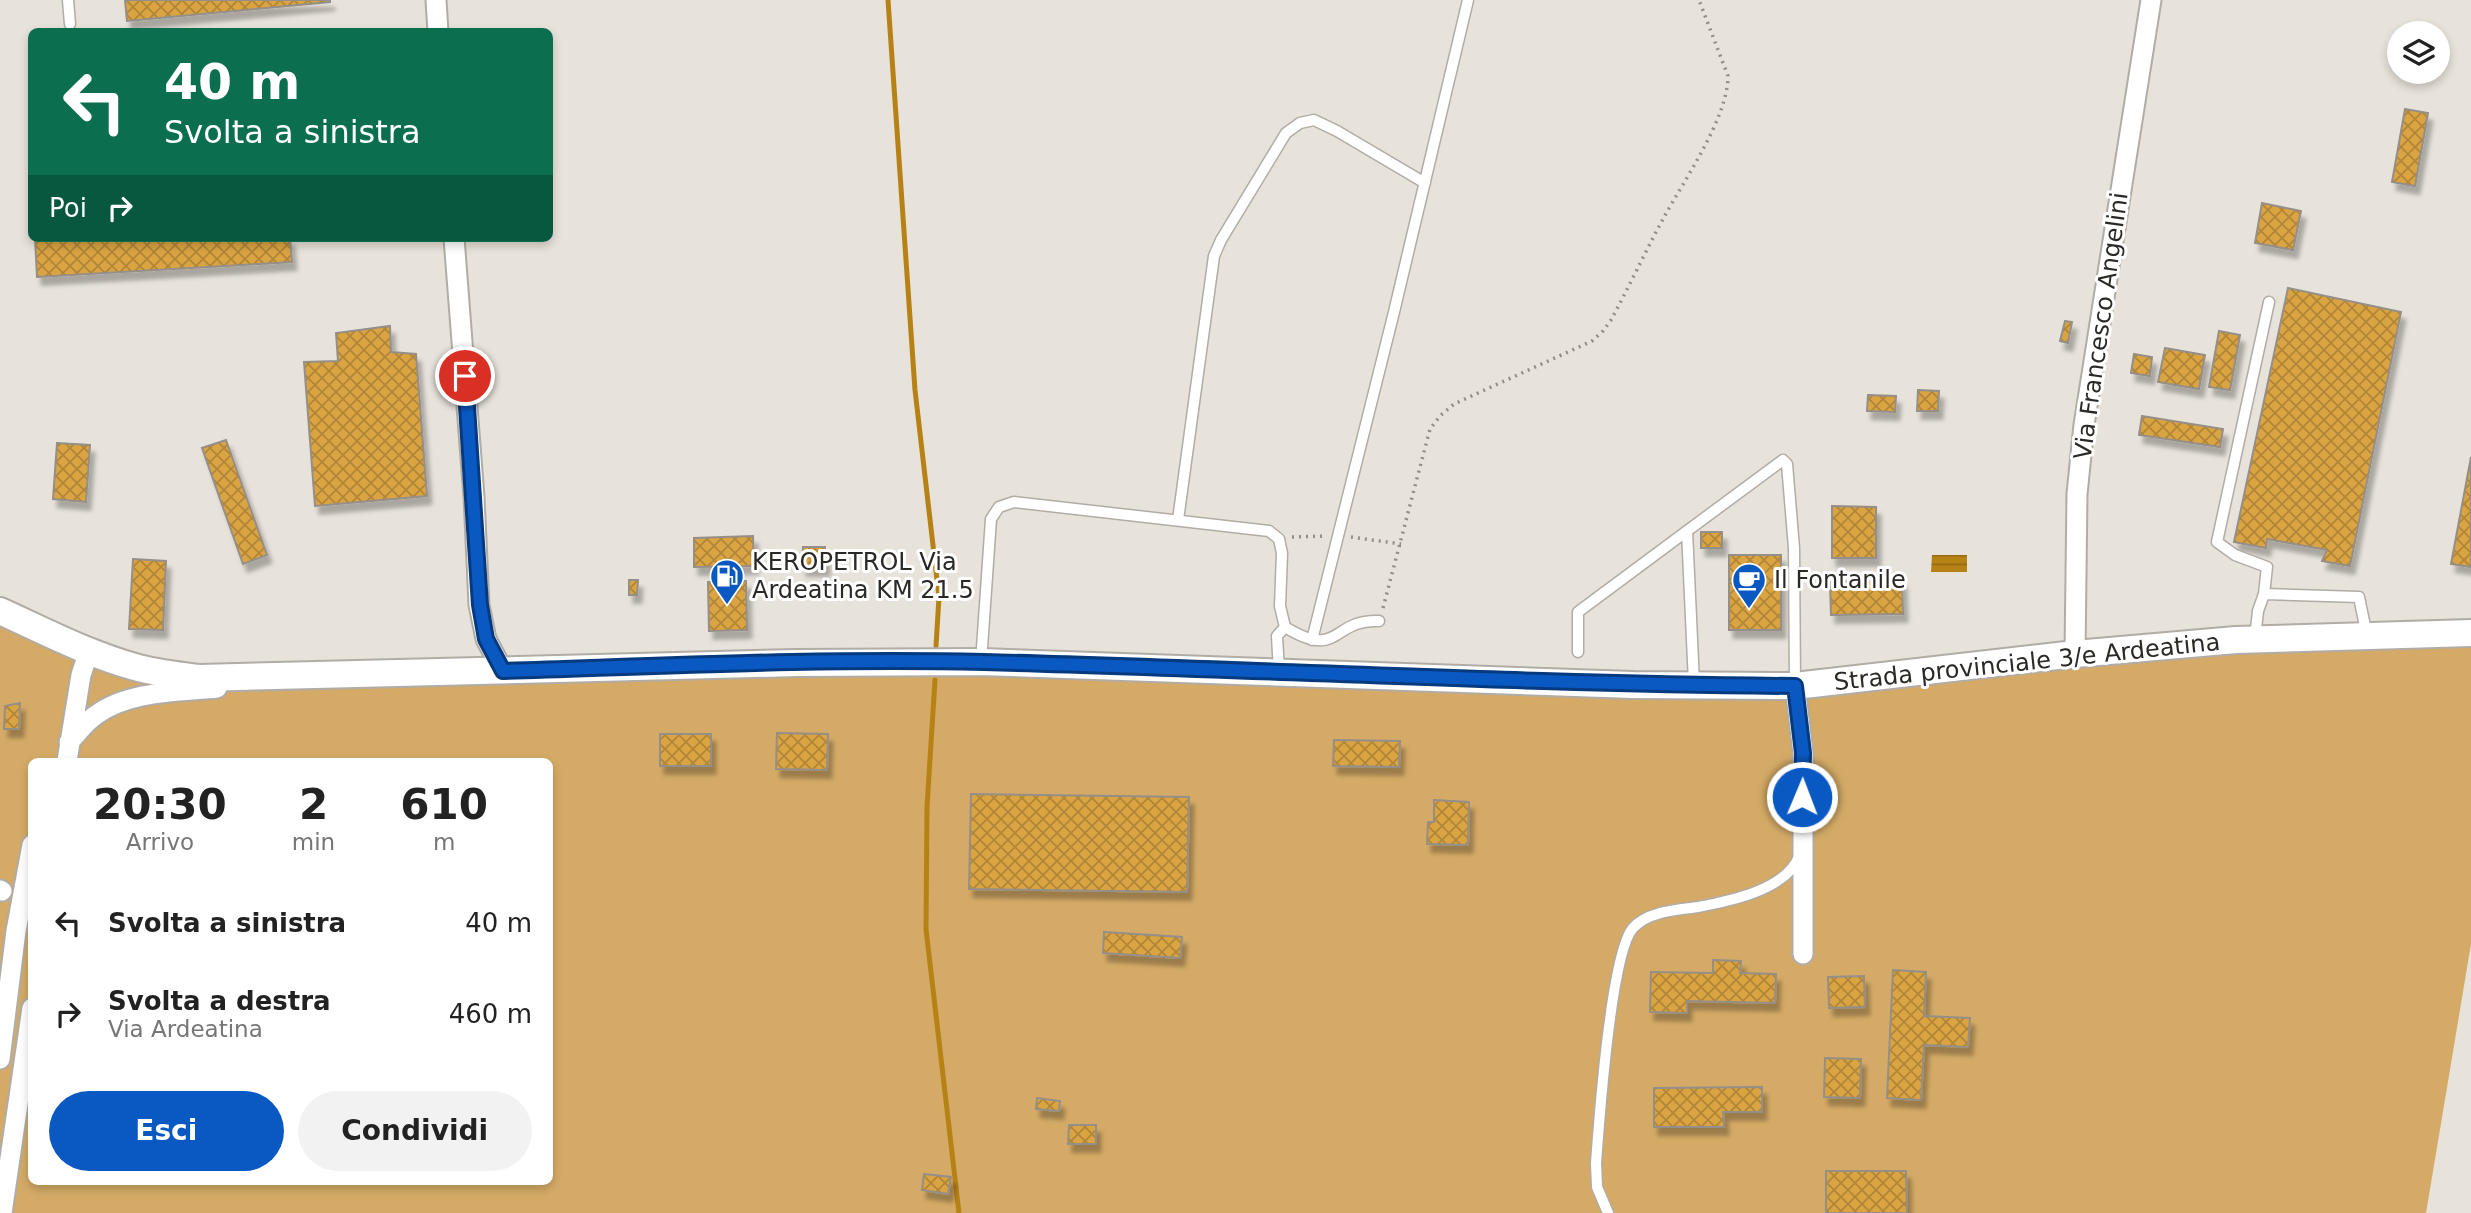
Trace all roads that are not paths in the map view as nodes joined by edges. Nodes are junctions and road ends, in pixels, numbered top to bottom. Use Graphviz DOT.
graph roads {
  1 [pos="68,0"];
  2 [pos="436,0"];
  3 [pos="1468,0"];
  4 [pos="2151,0"];
  5 [pos="70,24"];
  6 [pos="438,28"];
  7 [pos="1425,183"];
  8 [pos="454,242"];
  9 [pos="2269,302"];
  10 [pos="1178,520"];
  11 [pos="1687,531"];
  12 [pos="2264,594"];
  13 [pos="0,611"];
  14 [pos="1379,621"];
  15 [pos="1286,627"];
  16 [pos="2471,633"];
  17 [pos="2367,636"];
  18 [pos="2255,639"];
  19 [pos="1312,640"];
  20 [pos="89,651"];
  21 [pos="1578,652"];
  22 [pos="2074,654"];
  23 [pos="981,662"];
  24 [pos="503,671"];
  25 [pos="1279,674"];
  26 [pos="324,676"];
  27 [pos="1694,685"];
  28 [pos="1795,686"];
  29 [pos="76,709"];
  30 [pos="68,752"];
  31 [pos="54,758"];
  32 [pos="1802,848"];
  33 [pos="28,866"];
  34 [pos="1803,954"];
  35 [pos="28,1035"];
  36 [pos="0,1059"];
  37 [pos="2,1213"];
  38 [pos="1608,1213"];
  1 -- 5 [label="lane"];
  2 -- 6 [label="street"];
  3 -- 7 [label="lane"];
  4 -- 22 [label="street, Via Francesco Angelini"];
  7 -- 10 [label="lane"];
  7 -- 19 [label="lane"];
  8 -- 24 [label="street"];
  9 -- 12 [label="lane"];
  10 -- 15 [label="lane"];
  10 -- 23 [label="lane"];
  11 -- 21 [label="lane"];
  11 -- 27 [label="lane"];
  11 -- 28 [label="lane"];
  12 -- 17 [label="lane"];
  12 -- 18 [label="lane"];
  13 -- 20 [label="main road, Strada provinciale 3/e Ardeatina"];
  14 -- 19 [label="lane"];
  15 -- 19 [label="lane"];
  15 -- 25 [label="lane"];
  16 -- 17 [label="main road, Strada provinciale 3/e Ardeatina"];
  17 -- 18 [label="main road, Strada provinciale 3/e Ardeatina"];
  18 -- 22 [label="main road, Strada provinciale 3/e Ardeatina"];
  20 -- 26 [label="main road, Strada provinciale 3/e Ardeatina"];
  20 -- 29 [label="street"];
  22 -- 28 [label="main road, Strada provinciale 3/e Ardeatina"];
  23 -- 24 [label="main road, Strada provinciale 3/e Ardeatina"];
  23 -- 25 [label="main road, Strada provinciale 3/e Ardeatina"];
  24 -- 26 [label="main road, Strada provinciale 3/e Ardeatina"];
  25 -- 27 [label="main road, Strada provinciale 3/e Ardeatina"];
  26 -- 30 [label="street"];
  27 -- 28 [label="main road, Strada provinciale 3/e Ardeatina"];
  28 -- 32 [label="street"];
  29 -- 30 [label="street"];
  29 -- 31 [label="street"];
  32 -- 34 [label="street"];
  32 -- 38 [label="lane"];
  33 -- 36 [label="street"];
  35 -- 37 [label="street"];
}
